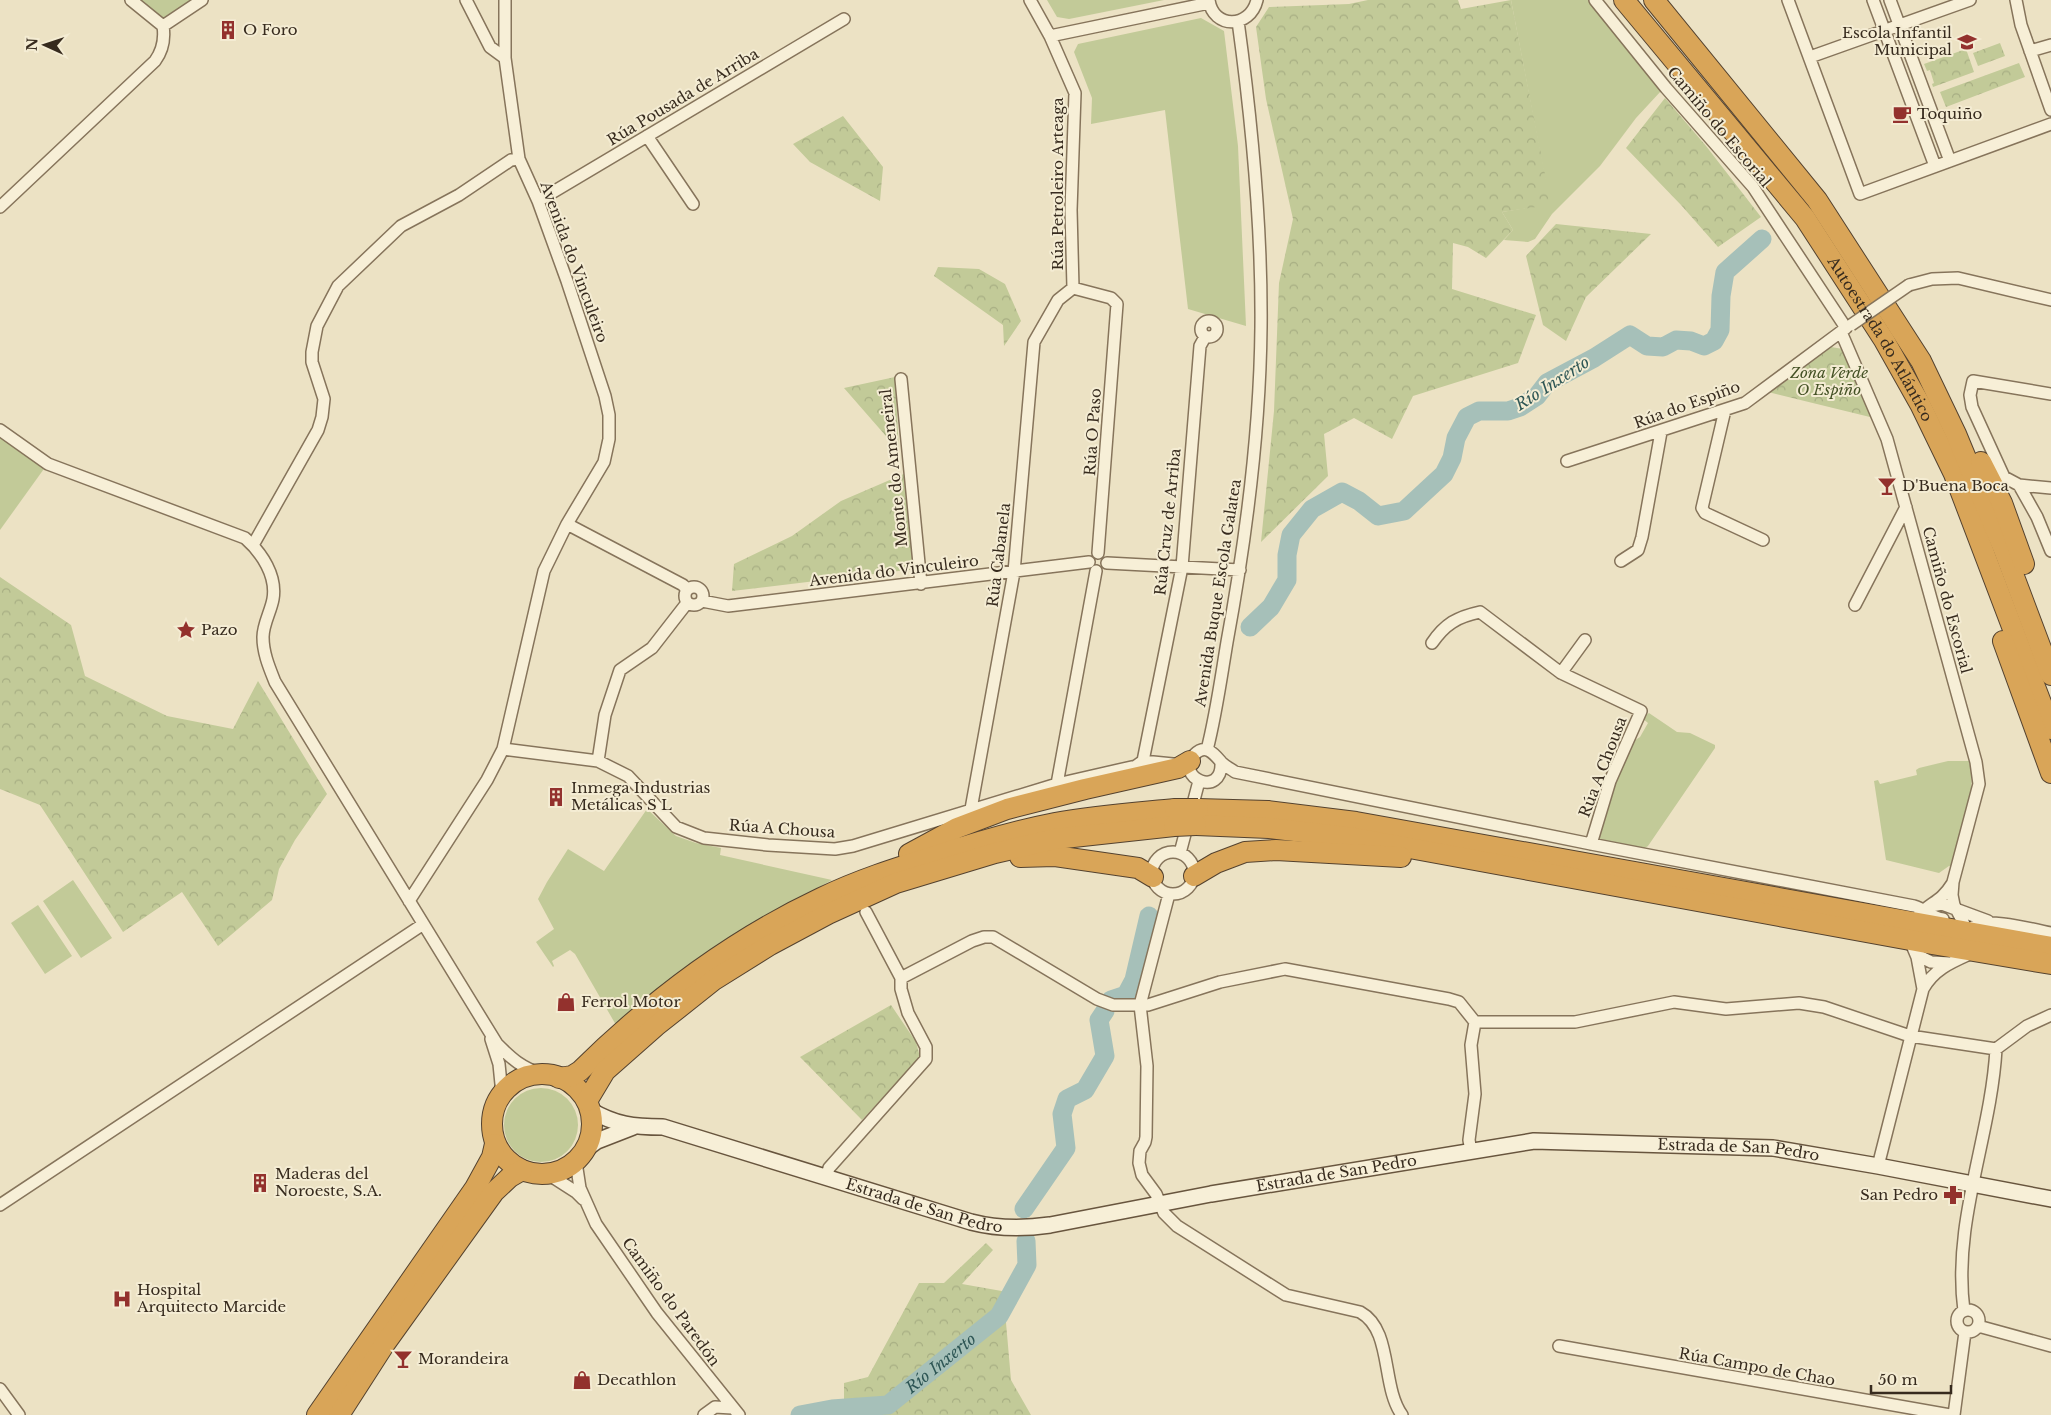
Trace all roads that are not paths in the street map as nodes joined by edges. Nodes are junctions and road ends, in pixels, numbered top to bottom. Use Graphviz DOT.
graph roads {
  1 [pos="131,0"];
  2 [pos="202,0"];
  3 [pos="466,0"];
  4 [pos="505,0"];
  5 [pos="1030,0"];
  6 [pos="1256,0"];
  7 [pos="1595,0"];
  8 [pos="1624,0"];
  9 [pos="1654,0"];
  10 [pos="1788,0"];
  11 [pos="1873,0"];
  12 [pos="1890,0"];
  13 [pos="1970,0"];
  14 [pos="2016,0"];
  15 [pos="1209,1"];
  16 [pos="844,19"];
  17 [pos="1238,22"];
  18 [pos="1899,25"];
  19 [pos="163,26"];
  20 [pos="1885,30"];
  21 [pos="1050,36"];
  22 [pos="2051,45"];
  23 [pos="2030,51"];
  24 [pos="1810,57"];
  25 [pos="505,58"];
  26 [pos="2051,110"];
  27 [pos="2051,124"];
  28 [pos="646,136"];
  29 [pos="519,159"];
  30 [pos="1950,161"];
  31 [pos="1935,166"];
  32 [pos="538,201"];
  33 [pos="693,204"];
  34 [pos="0,207"];
  35 [pos="1073,288"];
  36 [pos="2051,300"];
  37 [pos="1846,328"];
  38 [pos="1205,336"];
  39 [pos="1884,340"];
  40 [pos="1920,361"];
  41 [pos="900,379"];
  42 [pos="2051,394"];
  43 [pos="1725,410"];
  44 [pos="0,430"];
  45 [pos="1661,432"];
  46 [pos="1567,461"];
  47 [pos="2019,485"];
  48 [pos="2051,488"];
  49 [pos="1906,506"];
  50 [pos="567,524"];
  51 [pos="1763,540"];
  52 [pos="253,545"];
  53 [pos="2051,551"];
  54 [pos="1098,552"];
  55 [pos="1621,562"];
  56 [pos="1108,563"];
  57 [pos="1093,566"];
  58 [pos="1182,567"];
  59 [pos="1240,570"];
  60 [pos="1014,572"];
  61 [pos="921,584"];
  62 [pos="687,590"];
  63 [pos="702,601"];
  64 [pos="688,603"];
  65 [pos="1855,605"];
  66 [pos="2051,636"];
  67 [pos="1585,640"];
  68 [pos="1432,643"];
  69 [pos="1561,673"];
  70 [pos="2051,675"];
  71 [pos="2051,729"];
  72 [pos="502,749"];
  73 [pos="1207,750"];
  74 [pos="598,761"];
  75 [pos="1221,762"];
  76 [pos="1140,763"];
  77 [pos="1187,763"];
  78 [pos="2051,772"];
  79 [pos="1199,781"];
  80 [pos="1057,784"];
  81 [pos="971,809"];
  82 [pos="1197,817"];
  83 [pos="1175,818"];
  84 [pos="1590,844"];
  85 [pos="1180,853"];
  86 [pos="1502,865"];
  87 [pos="932,871"];
  88 [pos="880,873"];
  89 [pos="1194,876"];
  90 [pos="1153,877"];
  91 [pos="1953,882"];
  92 [pos="1169,894"];
  93 [pos="409,901"];
  94 [pos="1956,910"];
  95 [pos="866,912"];
  96 [pos="422,925"];
  97 [pos="1919,926"];
  98 [pos="1977,932"];
  99 [pos="2051,933"];
  100 [pos="2051,947"];
  101 [pos="1950,963"];
  102 [pos="2051,964"];
  103 [pos="901,978"];
  104 [pos="1923,989"];
  105 [pos="1140,1005"];
  106 [pos="2051,1015"];
  107 [pos="1476,1022"];
  108 [pos="488,1030"];
  109 [pos="1910,1036"];
  110 [pos="1996,1049"];
  111 [pos="551,1076"];
  112 [pos="502,1094"];
  113 [pos="589,1106"];
  114 [pos="633,1127"];
  115 [pos="495,1144"];
  116 [pos="1471,1151"];
  117 [pos="581,1156"];
  118 [pos="1878,1166"];
  119 [pos="522,1170"];
  120 [pos="548,1174"];
  121 [pos="826,1178"];
  122 [pos="1972,1184"];
  123 [pos="2051,1199"];
  124 [pos="585,1202"];
  125 [pos="1159,1204"];
  126 [pos="0,1205"];
  127 [pos="1964,1311"];
  128 [pos="1978,1326"];
  129 [pos="1965,1332"];
  130 [pos="1559,1346"];
  131 [pos="2051,1346"];
  132 [pos="0,1389"];
  133 [pos="735,1411"];
  134 [pos="19,1415"];
  135 [pos="317,1415"];
  136 [pos="339,1415"];
  137 [pos="704,1415"];
  138 [pos="1402,1415"];
  139 [pos="1950,1415"];
  140 [pos="1954,1415"];
  1 -- 19 [label="street"];
  2 -- 19 [label="street"];
  3 -- 25 [label="street"];
  4 -- 25 [label="street, Avenida do Vinculeiro"];
  5 -- 21 [label="street, Rúa Petroleiro Arteaga"];
  6 -- 17 [label="street"];
  7 -- 37 [label="street, Camiño do Escorial"];
  8 -- 39 [label="highway, Autoestrada do Atlántico"];
  9 -- 40 [label="highway, Autoestrada do Atlántico"];
  10 -- 24 [label="street"];
  11 -- 20 [label="street"];
  12 -- 18 [label="street"];
  13 -- 18 [label="street"];
  14 -- 23 [label="street"];
  15 -- 17 [label="street"];
  15 -- 21 [label="street"];
  16 -- 28 [label="street, Rúa Pousada de Arriba"];
  17 -- 59 [label="street, Avenida Buque Escola Galatea"];
  18 -- 20 [label="street"];
  18 -- 30 [label="street"];
  19 -- 34 [label="street"];
  20 -- 24 [label="street"];
  20 -- 31 [label="street"];
  21 -- 35 [label="street, Rúa Petroleiro Arteaga"];
  22 -- 23 [label="street"];
  23 -- 26 [label="street"];
  24 -- 31 [label="street"];
  25 -- 29 [label="street, Avenida do Vinculeiro"];
  27 -- 30 [label="street"];
  28 -- 32 [label="street, Rúa Pousada de Arriba"];
  28 -- 33 [label="street"];
  29 -- 32 [label="street, Avenida do Vinculeiro"];
  29 -- 52 [label="street"];
  30 -- 31 [label="street"];
  32 -- 50 [label="street, Avenida do Vinculeiro"];
  35 -- 54 [label="street, Rúa O Paso"];
  35 -- 60 [label="street, Rúa Cabanela"];
  36 -- 37 [label="street, Rúa do Espiño, bridge"];
  37 -- 43 [label="street, Rúa do Espiño"];
  37 -- 49 [label="street, Camiño do Escorial"];
  38 -- 58 [label="street, Rúa Cruz de Arriba"];
  39 -- 71 [label="highway, Autoestrada do Atlántico"];
  39 -- 78 [label="highway"];
  40 -- 66 [label="highway"];
  40 -- 70 [label="highway, Autoestrada do Atlántico"];
  41 -- 61 [label="street, Monte do Ameneiral"];
  42 -- 47 [label="street"];
  43 -- 45 [label="street, Rúa do Espiño"];
  43 -- 51 [label="street"];
  44 -- 52 [label="street"];
  45 -- 46 [label="street, Rúa do Espiño"];
  45 -- 55 [label="street"];
  47 -- 48 [label="street"];
  47 -- 53 [label="street"];
  49 -- 65 [label="street"];
  49 -- 91 [label="street, Camiño do Escorial"];
  50 -- 62 [label="street"];
  50 -- 72 [label="street, Avenida do Vinculeiro"];
  52 -- 93 [label="street"];
  54 -- 56 [label="street"];
  54 -- 57 [label="street"];
  56 -- 57 [label="street"];
  56 -- 58 [label="street"];
  57 -- 60 [label="street, Avenida do Vinculeiro"];
  57 -- 80 [label="street"];
  58 -- 59 [label="street"];
  58 -- 76 [label="street, Rúa Cruz de Arriba"];
  59 -- 73 [label="street, Avenida Buque Escola Galatea"];
  60 -- 61 [label="street, Avenida do Vinculeiro"];
  60 -- 81 [label="street, Rúa Cabanela"];
  61 -- 63 [label="street, Avenida do Vinculeiro"];
  62 -- 63 [label="street"];
  62 -- 64 [label="street"];
  63 -- 64 [label="street"];
  64 -- 74 [label="street"];
  67 -- 69 [label="street"];
  68 -- 69 [label="street, Rúa A Chousa"];
  69 -- 84 [label="street, Rúa A Chousa"];
  72 -- 74 [label="street, Rúa A Chousa"];
  72 -- 93 [label="street, Avenida do Vinculeiro"];
  73 -- 75 [label="street"];
  73 -- 77 [label="street"];
  74 -- 81 [label="street, Rúa A Chousa"];
  75 -- 79 [label="street"];
  75 -- 84 [label="street"];
  76 -- 77 [label="street, Rúa A Chousa"];
  76 -- 80 [label="street, Rúa A Chousa"];
  77 -- 79 [label="street"];
  77 -- 88 [label="highway"];
  79 -- 85 [label="street"];
  80 -- 81 [label="street, Rúa A Chousa"];
  82 -- 83 [label="highway, bridge"];
  82 -- 86 [label="highway"];
  82 -- 97 [label="highway"];
  83 -- 87 [label="highway"];
  83 -- 88 [label="highway"];
  84 -- 97 [label="street"];
  85 -- 89 [label="street"];
  85 -- 90 [label="street"];
  86 -- 89 [label="highway"];
  86 -- 97 [label="highway"];
  87 -- 90 [label="highway"];
  87 -- 113 [label="highway"];
  88 -- 111 [label="highway"];
  89 -- 92 [label="street"];
  90 -- 92 [label="street"];
  91 -- 94 [label="street"];
  91 -- 97 [label="street"];
  92 -- 105 [label="street"];
  93 -- 96 [label="street"];
  94 -- 97 [label="street"];
  94 -- 98 [label="street"];
  94 -- 98 [label="street"];
  95 -- 103 [label="street"];
  96 -- 108 [label="street"];
  96 -- 126 [label="street"];
  97 -- 98 [label="highway"];
  97 -- 101 [label="street"];
  97 -- 104 [label="street"];
  98 -- 99 [label="street"];
  98 -- 100 [label="highway"];
  98 -- 101 [label="street"];
  98 -- 102 [label="highway"];
  101 -- 104 [label="street"];
  103 -- 105 [label="street"];
  103 -- 121 [label="street"];
  104 -- 109 [label="street"];
  105 -- 107 [label="street"];
  105 -- 125 [label="street"];
  106 -- 110 [label="street"];
  107 -- 109 [label="street"];
  107 -- 116 [label="street"];
  108 -- 111 [label="street"];
  108 -- 112 [label="street"];
  109 -- 110 [label="street"];
  109 -- 118 [label="street"];
  110 -- 122 [label="street"];
  111 -- 112 [label="highway"];
  111 -- 113 [label="highway"];
  112 -- 115 [label="highway"];
  113 -- 114 [label="street"];
  113 -- 117 [label="highway"];
  114 -- 117 [label="street"];
  114 -- 121 [label="street, Estrada de San Pedro"];
  115 -- 119 [label="highway"];
  115 -- 135 [label="highway"];
  116 -- 118 [label="street, Estrada de San Pedro"];
  116 -- 125 [label="street, Estrada de San Pedro"];
  117 -- 120 [label="highway"];
  117 -- 124 [label="street"];
  118 -- 122 [label="street, Estrada de San Pedro"];
  119 -- 120 [label="highway"];
  119 -- 136 [label="highway"];
  120 -- 124 [label="street"];
  121 -- 125 [label="street, Estrada de San Pedro"];
  122 -- 123 [label="street, Estrada de San Pedro"];
  122 -- 127 [label="street"];
  124 -- 133 [label="street, Camiño do Paredón"];
  125 -- 138 [label="street"];
  127 -- 128 [label="street"];
  127 -- 129 [label="street"];
  128 -- 129 [label="street"];
  128 -- 131 [label="street"];
  129 -- 140 [label="street"];
  130 -- 139 [label="street, Rúa Campo de Chao"];
  132 -- 134 [label="street"];
  133 -- 137 [label="street"];
}
